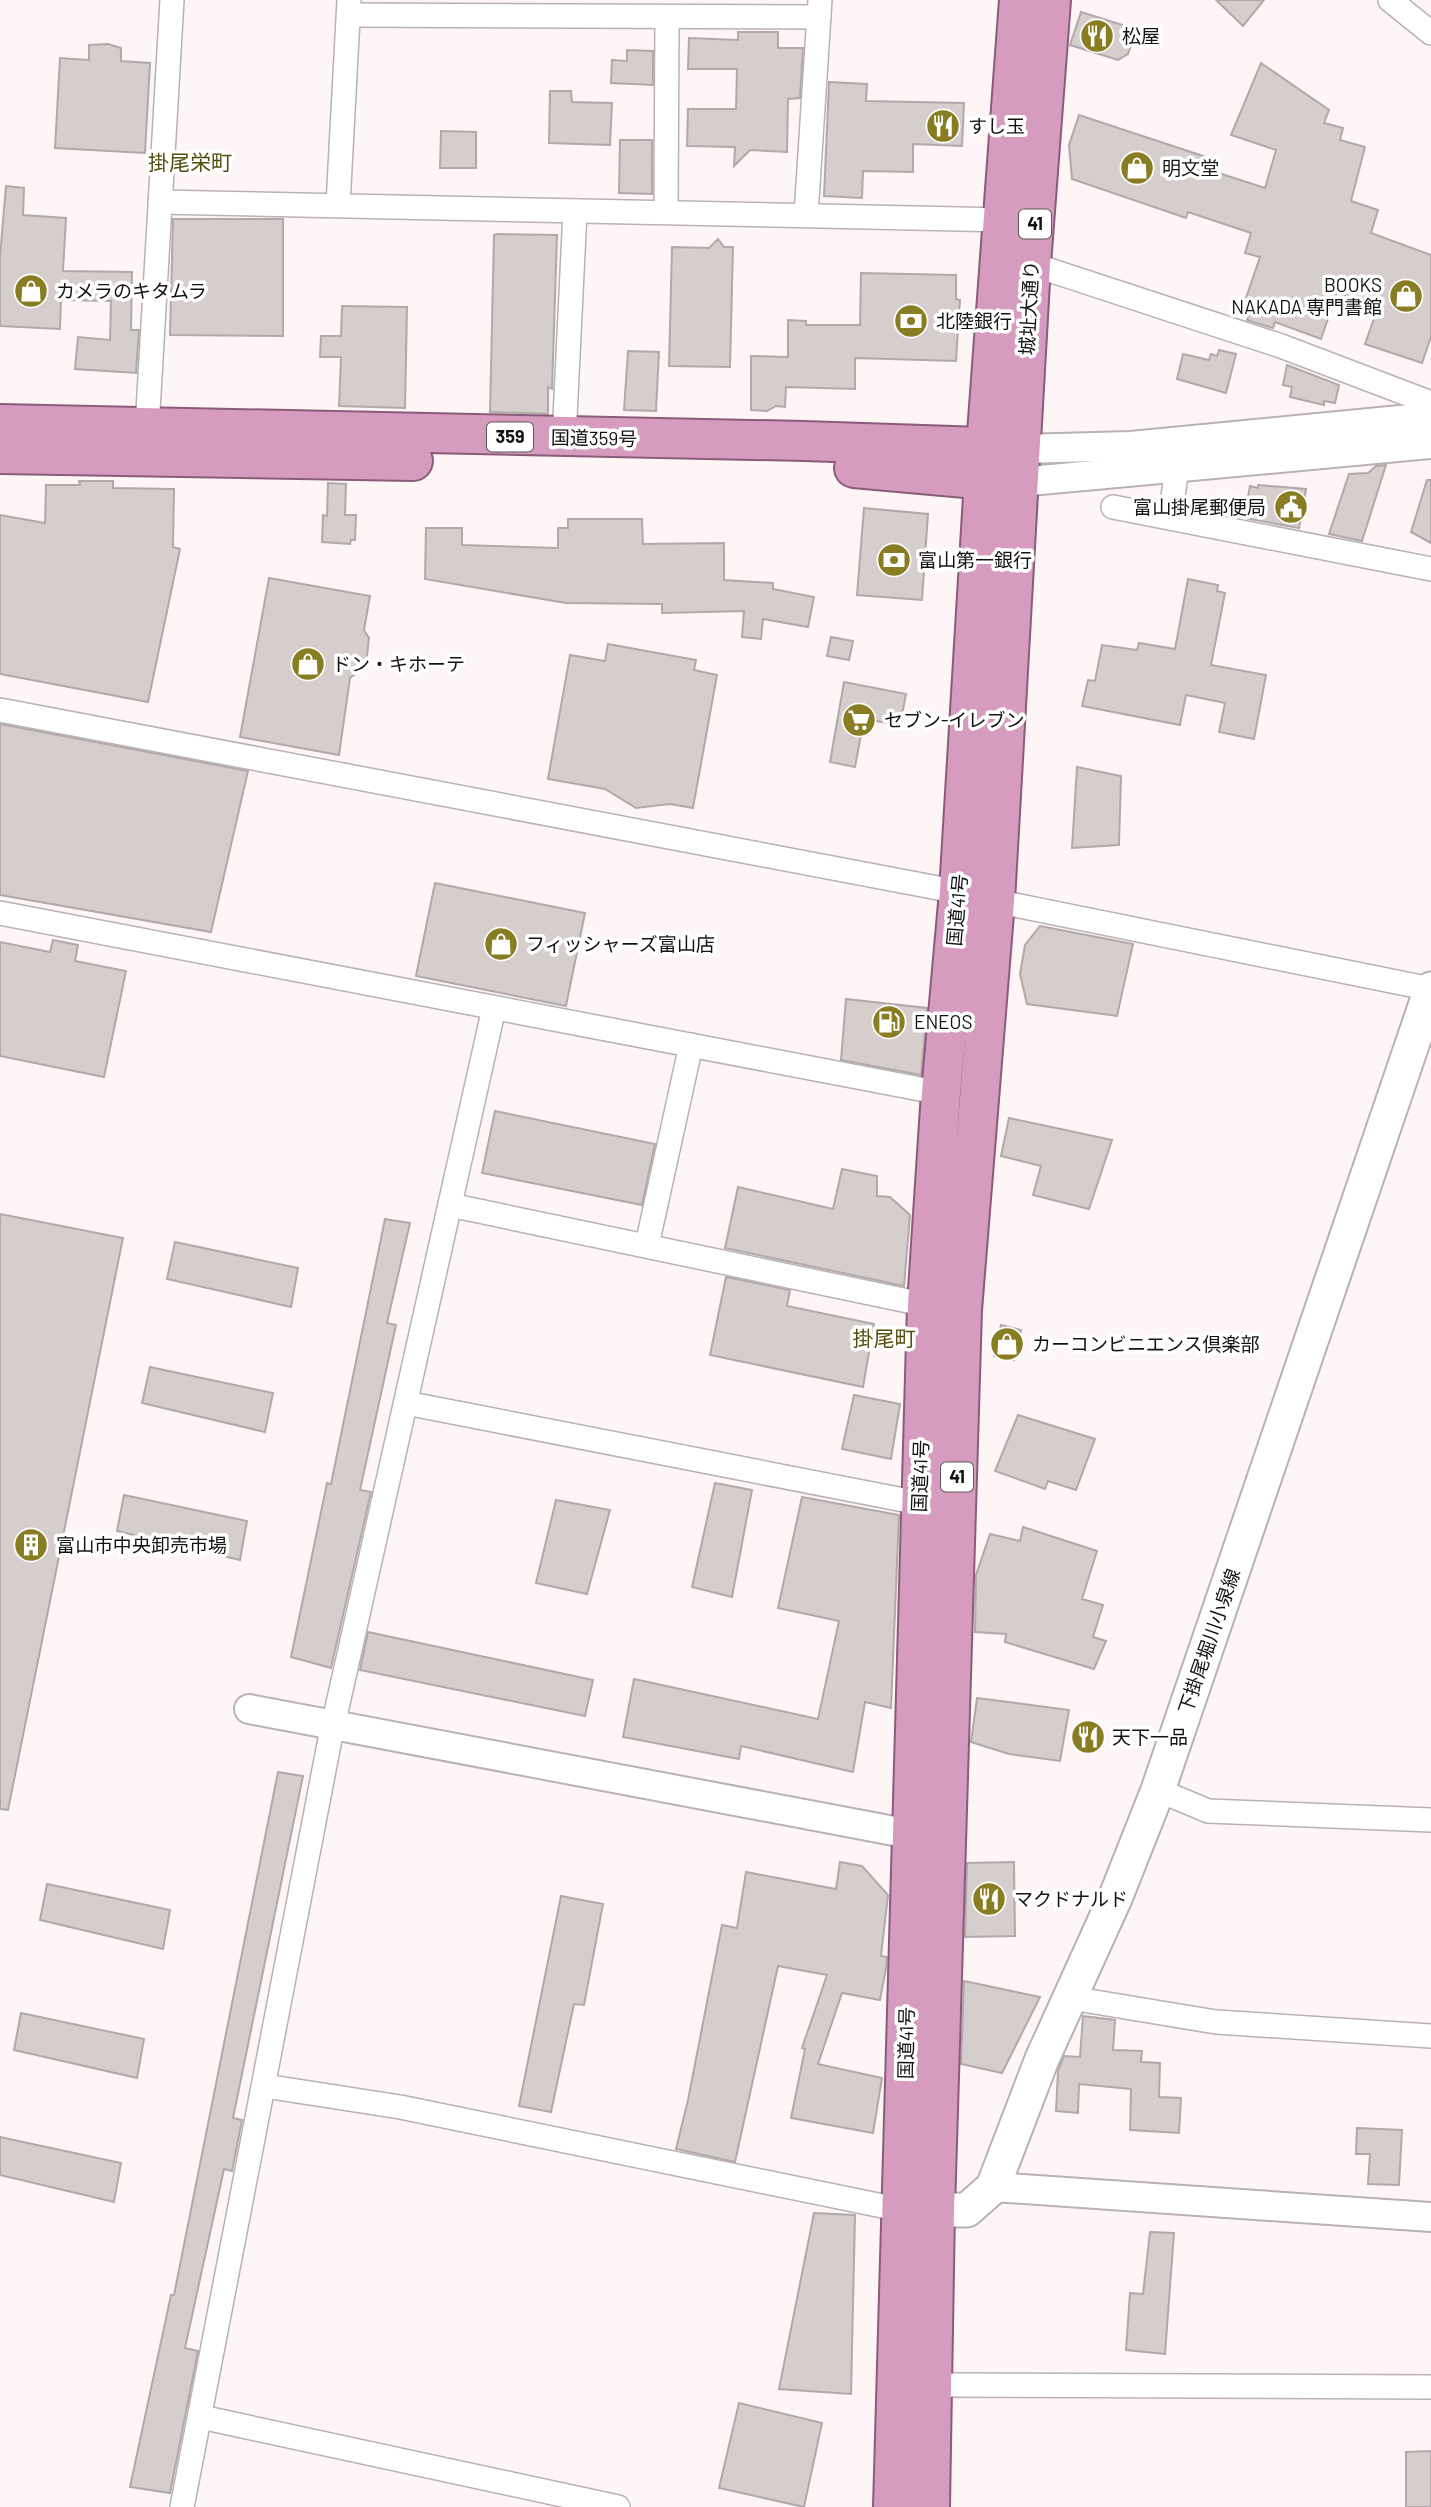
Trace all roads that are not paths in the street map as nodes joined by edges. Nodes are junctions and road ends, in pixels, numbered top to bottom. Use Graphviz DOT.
graph roads {
  1 [pos="172,0"];
  2 [pos="1019,0"];
  3 [pos="1051,0"];
  4 [pos="1390,0"];
  5 [pos="349,7"];
  6 [pos="820,9"];
  7 [pos="667,17"];
  8 [pos="1431,33"];
  9 [pos="160,202"];
  10 [pos="338,205"];
  11 [pos="575,211"];
  12 [pos="666,212"];
  13 [pos="806,215"];
  14 [pos="1005,220"];
  15 [pos="1031,264"];
  16 [pos="1431,403"];
  17 [pos="1431,417"];
  18 [pos="0,424"];
  19 [pos="147,428"];
  20 [pos="564,438"];
  21 [pos="1431,444"];
  22 [pos="0,454"];
  23 [pos="1003,465"];
  24 [pos="1177,468"];
  25 [pos="1113,506"];
  26 [pos="1170,518"];
  27 [pos="1431,569"];
  28 [pos="0,710"];
  29 [pos="959,891"];
  30 [pos="995,901"];
  31 [pos="0,913"];
  32 [pos="1431,989"];
  33 [pos="494,1008"];
  34 [pos="691,1045"];
  35 [pos="940,1093"];
  36 [pos="450,1205"];
  37 [pos="647,1245"];
  38 [pos="927,1305"];
  39 [pos="406,1403"];
  40 [pos="919,1503"];
  41 [pos="249,1709"];
  42 [pos="334,1726"];
  43 [pos="1158,1790"];
  44 [pos="1431,1821"];
  45 [pos="928,1834"];
  46 [pos="1071,1998"];
  47 [pos="1431,2036"];
  48 [pos="265,2086"];
  49 [pos="993,2187"];
  50 [pos="918,2210"];
  51 [pos="1431,2217"];
  52 [pos="933,2385"];
  53 [pos="1431,2386"];
  54 [pos="201,2417"];
  55 [pos="182,2507"];
  56 [pos="618,2507"];
  57 [pos="893,2507"];
  58 [pos="930,2507"];
  1 -- 9 [label="street"];
  2 -- 14 [label="highway, 城址大通り / 41"];
  3 -- 15 [label="highway, 城址大通り / 41"];
  4 -- 8 [label="street"];
  5 -- 7 [label="street"];
  5 -- 10 [label="street"];
  6 -- 7 [label="street"];
  6 -- 13 [label="street"];
  7 -- 12 [label="street"];
  9 -- 10 [label="street"];
  9 -- 19 [label="street"];
  10 -- 11 [label="street"];
  11 -- 12 [label="street"];
  11 -- 20 [label="street"];
  12 -- 13 [label="street"];
  13 -- 14 [label="street"];
  14 -- 23 [label="highway, 城址大通り / 41"];
  15 -- 16 [label="street"];
  15 -- 23 [label="highway, 城址大通り / 41"];
  17 -- 23 [label="street"];
  18 -- 19 [label="highway, 国道359号 / 359"];
  19 -- 20 [label="highway, 国道359号 / 359"];
  20 -- 23 [label="highway, 国道359号 / 359"];
  21 -- 24 [label="street"];
  22 -- 23 [label="highway, 国道359号 / 359"];
  23 -- 24 [label="street"];
  23 -- 29 [label="highway, 国道41号 / 41"];
  23 -- 30 [label="highway, 国道41号 / 41"];
  24 -- 26 [label="street"];
  25 -- 26 [label="street"];
  26 -- 27 [label="street"];
  28 -- 29 [label="street"];
  29 -- 35 [label="highway, 国道41号 / 41"];
  30 -- 32 [label="street"];
  30 -- 45 [label="highway, 国道41号 / 41"];
  31 -- 33 [label="street"];
  32 -- 43 [label="main road, 下掛尾堀川小泉線"];
  33 -- 34 [label="street"];
  33 -- 36 [label="street"];
  34 -- 35 [label="street"];
  34 -- 37 [label="street"];
  35 -- 38 [label="highway, 国道41号 / 41"];
  36 -- 37 [label="street"];
  36 -- 39 [label="street"];
  37 -- 38 [label="street"];
  38 -- 40 [label="highway, 国道41号 / 41"];
  39 -- 40 [label="street"];
  39 -- 42 [label="street"];
  40 -- 45 [label="highway, 国道41号 / 41"];
  41 -- 42 [label="street"];
  42 -- 45 [label="street"];
  42 -- 48 [label="street"];
  43 -- 44 [label="street"];
  43 -- 46 [label="main road, 下掛尾堀川小泉線"];
  45 -- 50 [label="highway, 国道41号 / 41"];
  46 -- 47 [label="street"];
  46 -- 49 [label="main road, 下掛尾堀川小泉線"];
  48 -- 50 [label="street"];
  48 -- 54 [label="street"];
  49 -- 50 [label="main road, 下掛尾堀川小泉線"];
  49 -- 51 [label="street"];
  50 -- 52 [label="highway, 国道41号 / 41"];
  50 -- 57 [label="highway, 国道41号 / 41"];
  52 -- 53 [label="street"];
  52 -- 58 [label="highway, 国道41号 / 41"];
  54 -- 55 [label="street"];
  54 -- 56 [label="street"];
}
